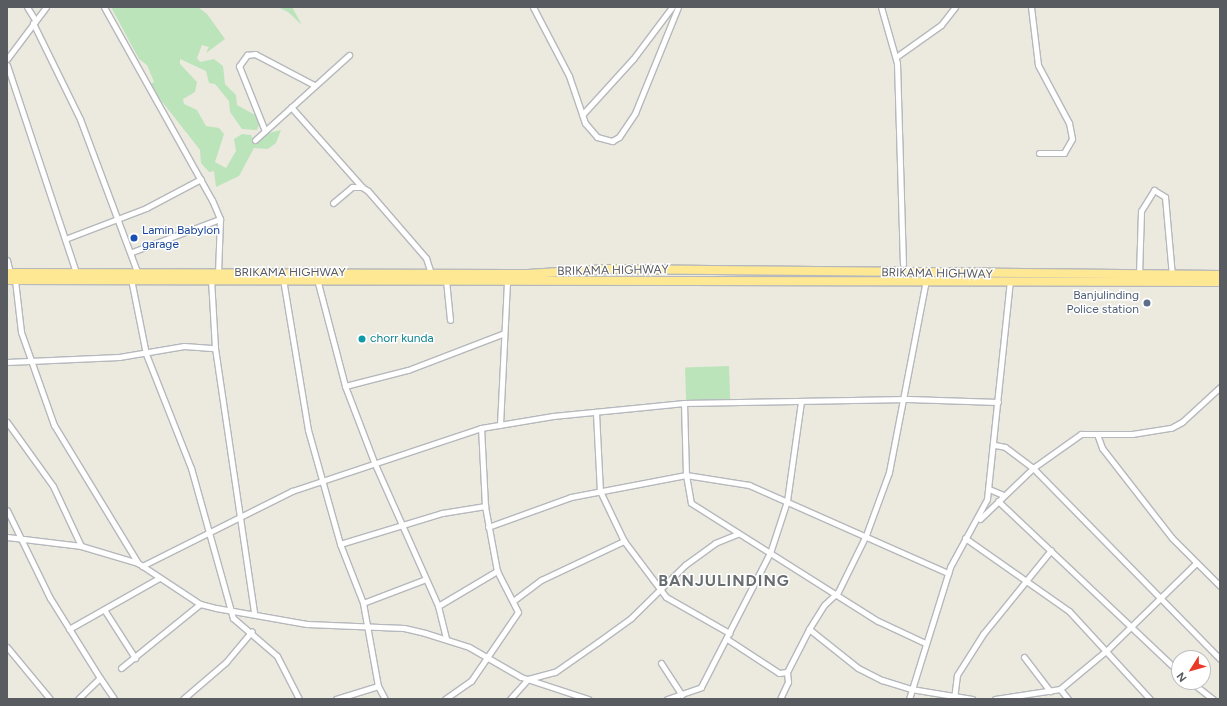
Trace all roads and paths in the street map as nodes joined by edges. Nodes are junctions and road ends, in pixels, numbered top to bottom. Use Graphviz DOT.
graph roads {
  1 [pos="27,7"];
  2 [pos="46,7"];
  3 [pos="104,7"];
  4 [pos="533,7"];
  5 [pos="672,7"];
  6 [pos="678,7"];
  7 [pos="881,7"];
  8 [pos="955,7"];
  9 [pos="1031,7"];
  10 [pos="34,21"];
  11 [pos="349,55"];
  12 [pos="896,57"];
  13 [pos="7,59"];
  14 [pos="7,65"];
  15 [pos="314,85"];
  16 [pos="291,107"];
  17 [pos="582,115"];
  18 [pos="265,131"];
  19 [pos="255,140"];
  20 [pos="1039,153"];
  21 [pos="201,179"];
  22 [pos="362,186"];
  23 [pos="333,203"];
  24 [pos="120,218"];
  25 [pos="220,218"];
  26 [pos="65,239"];
  27 [pos="132,252"];
  28 [pos="7,260"];
  29 [pos="903,264"];
  30 [pos="76,272"];
  31 [pos="218,273"];
  32 [pos="1139,275"];
  33 [pos="1172,275"];
  34 [pos="1220,275"];
  35 [pos="10,276"];
  36 [pos="139,276"];
  37 [pos="159,276"];
  38 [pos="432,276"];
  39 [pos="926,278"];
  40 [pos="1010,278"];
  41 [pos="1103,278"];
  42 [pos="131,279"];
  43 [pos="211,279"];
  44 [pos="283,279"];
  45 [pos="317,279"];
  46 [pos="1205,279"];
  47 [pos="446,280"];
  48 [pos="507,280"];
  49 [pos="1220,282"];
  50 [pos="450,320"];
  51 [pos="502,334"];
  52 [pos="215,348"];
  53 [pos="146,354"];
  54 [pos="30,360"];
  55 [pos="7,362"];
  56 [pos="346,386"];
  57 [pos="1220,387"];
  58 [pos="904,399"];
  59 [pos="801,402"];
  60 [pos="998,402"];
  61 [pos="684,403"];
  62 [pos="596,413"];
  63 [pos="7,422"];
  64 [pos="500,425"];
  65 [pos="482,428"];
  66 [pos="1096,434"];
  67 [pos="995,445"];
  68 [pos="374,462"];
  69 [pos="1033,468"];
  70 [pos="686,475"];
  71 [pos="323,482"];
  72 [pos="989,490"];
  73 [pos="600,491"];
  74 [pos="1003,495"];
  75 [pos="787,501"];
  76 [pos="998,501"];
  77 [pos="485,506"];
  78 [pos="7,510"];
  79 [pos="241,518"];
  80 [pos="976,523"];
  81 [pos="488,526"];
  82 [pos="404,527"];
  83 [pos="737,534"];
  84 [pos="866,535"];
  85 [pos="208,536"];
  86 [pos="7,537"];
  87 [pos="21,537"];
  88 [pos="965,538"];
  89 [pos="624,542"];
  90 [pos="340,544"];
  91 [pos="81,546"];
  92 [pos="1051,550"];
  93 [pos="770,553"];
  94 [pos="140,564"];
  95 [pos="1195,564"];
  96 [pos="497,571"];
  97 [pos="948,573"];
  98 [pos="159,578"];
  99 [pos="426,579"];
  100 [pos="1028,580"];
  101 [pos="1220,586"];
  102 [pos="661,590"];
  103 [pos="838,592"];
  104 [pos="1159,598"];
  105 [pos="513,601"];
  106 [pos="363,603"];
  107 [pos="200,604"];
  108 [pos="438,606"];
  109 [pos="105,611"];
  110 [pos="232,611"];
  111 [pos="254,613"];
  112 [pos="1132,625"];
  113 [pos="370,627"];
  114 [pos="809,629"];
  115 [pos="69,630"];
  116 [pos="252,631"];
  117 [pos="729,633"];
  118 [pos="446,639"];
  119 [pos="727,639"];
  120 [pos="926,643"];
  121 [pos="7,647"];
  122 [pos="1107,650"];
  123 [pos="9,655"];
  124 [pos="1024,657"];
  125 [pos="135,658"];
  126 [pos="1220,659"];
  127 [pos="486,660"];
  128 [pos="661,663"];
  129 [pos="1171,664"];
  130 [pos="121,668"];
  131 [pos="788,672"];
  132 [pos="100,678"];
  133 [pos="528,680"];
  134 [pos="378,686"];
  135 [pos="911,689"];
  136 [pos="1060,689"];
  137 [pos="1201,690"];
  138 [pos="1050,691"];
  139 [pos="682,695"];
  140 [pos="954,698"];
  141 [pos="50,699"];
  142 [pos="78,699"];
  143 [pos="114,699"];
  144 [pos="184,699"];
  145 [pos="299,699"];
  146 [pos="336,699"];
  147 [pos="385,699"];
  148 [pos="445,699"];
  149 [pos="510,699"];
  150 [pos="588,699"];
  151 [pos="668,699"];
  152 [pos="780,699"];
  153 [pos="909,699"];
  154 [pos="972,699"];
  155 [pos="995,699"];
  156 [pos="1068,699"];
  157 [pos="1150,699"];
  158 [pos="1213,699"];
  1 -- 10 [label="street"];
  2 -- 10 [label="street"];
  3 -- 21 [label="street"];
  4 -- 17 [label="street"];
  5 -- 17 [label="street"];
  6 -- 17 [label="street"];
  7 -- 12 [label="street"];
  8 -- 12 [label="street"];
  9 -- 20 [label="street"];
  10 -- 13 [label="street"];
  10 -- 24 [label="street"];
  11 -- 15 [label="street"];
  12 -- 29 [label="street"];
  14 -- 26 [label="street"];
  15 -- 16 [label="street"];
  15 -- 18 [label="street"];
  16 -- 18 [label="street"];
  16 -- 22 [label="street"];
  18 -- 19 [label="street"];
  21 -- 24 [label="street"];
  21 -- 25 [label="street"];
  22 -- 23 [label="street"];
  22 -- 38 [label="street"];
  24 -- 26 [label="street"];
  24 -- 27 [label="street"];
  25 -- 27 [label="street"];
  25 -- 31 [label="street"];
  26 -- 30 [label="street"];
  27 -- 36 [label="street"];
  28 -- 35 [label="street"];
  30 -- 35 [label="highway, BRIKAMA HIGHWAY"];
  30 -- 36 [label="highway, BRIKAMA HIGHWAY"];
  31 -- 37 [label="highway, BRIKAMA HIGHWAY"];
  31 -- 38 [label="highway, BRIKAMA HIGHWAY"];
  32 -- 33 [label="highway, BRIKAMA HIGHWAY"];
  32 -- 33 [label="street"];
  32 -- 41 [label="highway, BRIKAMA HIGHWAY"];
  33 -- 46 [label="highway, BRIKAMA HIGHWAY"];
  34 -- 46 [label="highway, BRIKAMA HIGHWAY"];
  35 -- 42 [label="highway, BRIKAMA HIGHWAY"];
  35 -- 54 [label="street"];
  36 -- 37 [label="highway, BRIKAMA HIGHWAY"];
  36 -- 42 [label="highway, BRIKAMA HIGHWAY"];
  37 -- 43 [label="highway, BRIKAMA HIGHWAY"];
  38 -- 39 [label="highway, BRIKAMA HIGHWAY"];
  38 -- 45 [label="highway, BRIKAMA HIGHWAY"];
  38 -- 47 [label="highway, BRIKAMA HIGHWAY"];
  39 -- 40 [label="highway, BRIKAMA HIGHWAY"];
  39 -- 48 [label="highway, BRIKAMA HIGHWAY"];
  39 -- 58 [label="street"];
  40 -- 41 [label="highway, BRIKAMA HIGHWAY"];
  40 -- 60 [label="street"];
  41 -- 46 [label="highway, BRIKAMA HIGHWAY"];
  42 -- 53 [label="street"];
  43 -- 44 [label="highway, BRIKAMA HIGHWAY"];
  43 -- 52 [label="street"];
  44 -- 45 [label="highway, BRIKAMA HIGHWAY"];
  44 -- 71 [label="street"];
  45 -- 56 [label="street"];
  46 -- 49 [label="highway, BRIKAMA HIGHWAY"];
  47 -- 48 [label="highway, BRIKAMA HIGHWAY"];
  47 -- 50 [label="street"];
  48 -- 51 [label="street"];
  51 -- 56 [label="street"];
  51 -- 64 [label="street"];
  52 -- 53 [label="street"];
  52 -- 79 [label="street"];
  53 -- 54 [label="street"];
  53 -- 85 [label="street"];
  54 -- 55 [label="street"];
  54 -- 94 [label="street"];
  56 -- 68 [label="street"];
  57 -- 66 [label="street"];
  58 -- 59 [label="street"];
  58 -- 60 [label="street"];
  58 -- 84 [label="street"];
  59 -- 61 [label="street"];
  59 -- 75 [label="street"];
  60 -- 67 [label="street"];
  61 -- 62 [label="street"];
  61 -- 70 [label="street"];
  62 -- 64 [label="street"];
  62 -- 73 [label="street"];
  63 -- 91 [label="street"];
  64 -- 65 [label="street"];
  65 -- 68 [label="street"];
  65 -- 77 [label="street"];
  66 -- 69 [label="street"];
  66 -- 95 [label="street"];
  67 -- 69 [label="street"];
  67 -- 72 [label="street"];
  68 -- 71 [label="street"];
  68 -- 82 [label="street"];
  69 -- 74 [label="street"];
  69 -- 104 [label="street"];
  70 -- 73 [label="street"];
  70 -- 75 [label="street"];
  70 -- 83 [label="street"];
  71 -- 79 [label="street"];
  71 -- 90 [label="street"];
  72 -- 74 [label="street"];
  72 -- 80 [label="street"];
  73 -- 81 [label="street"];
  73 -- 89 [label="street"];
  74 -- 76 [label="street"];
  75 -- 84 [label="street"];
  75 -- 93 [label="street"];
  76 -- 80 [label="street"];
  76 -- 92 [label="street"];
  77 -- 81 [label="street"];
  77 -- 82 [label="street"];
  78 -- 87 [label="street"];
  79 -- 85 [label="street"];
  79 -- 111 [label="street"];
  80 -- 88 [label="street"];
  81 -- 96 [label="street"];
  82 -- 90 [label="street"];
  82 -- 99 [label="street"];
  83 -- 93 [label="street"];
  83 -- 102 [label="street"];
  84 -- 97 [label="street"];
  84 -- 103 [label="street"];
  85 -- 94 [label="street"];
  85 -- 110 [label="street"];
  86 -- 87 [label="street"];
  87 -- 91 [label="street"];
  87 -- 115 [label="street"];
  88 -- 97 [label="street"];
  88 -- 100 [label="street"];
  89 -- 102 [label="street"];
  89 -- 105 [label="street"];
  90 -- 106 [label="street"];
  91 -- 94 [label="street"];
  92 -- 100 [label="street"];
  92 -- 112 [label="street"];
  93 -- 103 [label="street"];
  93 -- 117 [label="street"];
  94 -- 98 [label="street"];
  95 -- 101 [label="street"];
  95 -- 104 [label="street"];
  96 -- 105 [label="street"];
  96 -- 108 [label="street"];
  97 -- 120 [label="street"];
  98 -- 107 [label="street"];
  98 -- 109 [label="street"];
  99 -- 106 [label="street"];
  99 -- 108 [label="street"];
  100 -- 122 [label="street"];
  100 -- 140 [label="street"];
  102 -- 117 [label="street"];
  102 -- 133 [label="street"];
  103 -- 114 [label="street"];
  103 -- 120 [label="street"];
  104 -- 112 [label="street"];
  104 -- 126 [label="street"];
  105 -- 127 [label="street"];
  106 -- 113 [label="street"];
  107 -- 110 [label="street"];
  107 -- 125 [label="street"];
  108 -- 118 [label="street"];
  109 -- 115 [label="street"];
  109 -- 125 [label="street"];
  110 -- 111 [label="street"];
  110 -- 116 [label="street"];
  111 -- 113 [label="street"];
  112 -- 122 [label="street"];
  112 -- 129 [label="street"];
  113 -- 118 [label="street"];
  113 -- 134 [label="street"];
  114 -- 131 [label="street"];
  114 -- 135 [label="street"];
  115 -- 132 [label="street"];
  116 -- 144 [label="street"];
  116 -- 145 [label="street"];
  117 -- 119 [label="street"];
  118 -- 127 [label="street"];
  119 -- 131 [label="street"];
  119 -- 139 [label="street"];
  120 -- 135 [label="street"];
  121 -- 123 [label="street"];
  122 -- 136 [label="street"];
  122 -- 157 [label="street"];
  123 -- 141 [label="street"];
  124 -- 138 [label="street"];
  125 -- 130 [label="street"];
  127 -- 133 [label="street"];
  127 -- 148 [label="street"];
  128 -- 139 [label="street"];
  131 -- 152 [label="street"];
  132 -- 142 [label="street"];
  132 -- 143 [label="street"];
  133 -- 149 [label="street"];
  133 -- 150 [label="street"];
  134 -- 146 [label="street"];
  134 -- 147 [label="street"];
  135 -- 140 [label="street"];
  135 -- 153 [label="street"];
  136 -- 138 [label="street"];
  136 -- 156 [label="street"];
  137 -- 158 [label="street"];
  138 -- 155 [label="street"];
  139 -- 151 [label="street"];
  140 -- 154 [label="street"];
}
